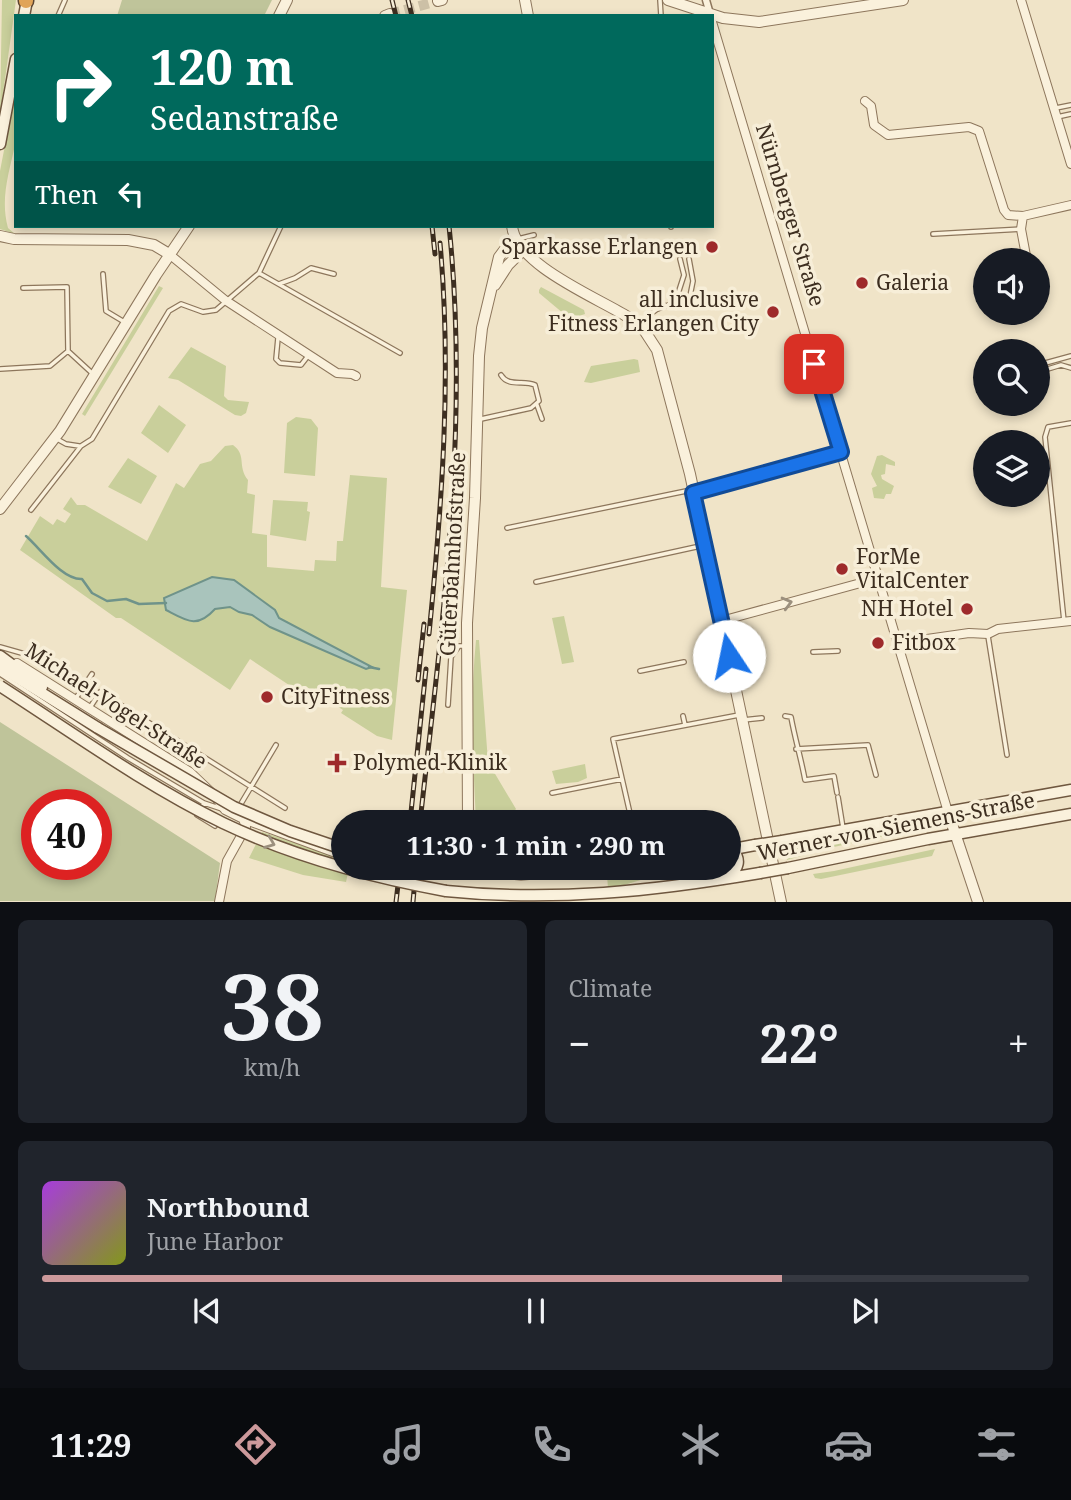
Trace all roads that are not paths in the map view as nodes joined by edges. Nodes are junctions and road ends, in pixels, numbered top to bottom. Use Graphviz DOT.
graph roads {
  1 [pos="668,0"];
  2 [pos="903,0"];
  3 [pos="1021,0"];
  4 [pos="869,3"];
  5 [pos="703,14"];
  6 [pos="714,17"];
  7 [pos="714,32"];
  8 [pos="14,70"];
  9 [pos="865,101"];
  10 [pos="1071,105"];
  11 [pos="1056,112"];
  12 [pos="1071,114"];
  13 [pos="0,144"];
  14 [pos="1071,164"];
  15 [pos="1071,205"];
  16 [pos="1023,216"];
  17 [pos="188,228"];
  18 [pos="280,228"];
  19 [pos="513,228"];
  20 [pos="1021,229"];
  21 [pos="933,234"];
  22 [pos="534,235"];
  23 [pos="0,236"];
  24 [pos="528,237"];
  25 [pos="516,240"];
  26 [pos="1025,248"];
  27 [pos="522,251"];
  28 [pos="169,254"];
  29 [pos="680,259"];
  30 [pos="689,259"];
  31 [pos="259,273"];
  32 [pos="103,274"];
  33 [pos="334,274"];
  34 [pos="278,284"];
  35 [pos="23,288"];
  36 [pos="493,289"];
  37 [pos="225,300"];
  38 [pos="675,303"];
  39 [pos="125,323"];
  40 [pos="642,327"];
  41 [pos="279,336"];
  42 [pos="68,351"];
  43 [pos="400,353"];
  44 [pos="309,355"];
  45 [pos="1071,356"];
  46 [pos="1050,362"];
  47 [pos="1050,368"];
  48 [pos="1071,368"];
  49 [pos="0,369"];
  50 [pos="95,375"];
  51 [pos="500,375"];
  52 [pos="356,376"];
  53 [pos="537,405"];
  54 [pos="478,419"];
  55 [pos="542,419"];
  56 [pos="1071,423"];
  57 [pos="55,438"];
  58 [pos="81,446"];
  59 [pos="841,452"];
  60 [pos="693,491"];
  61 [pos="0,509"];
  62 [pos="31,510"];
  63 [pos="507,528"];
  64 [pos="705,545"];
  65 [pos="879,578"];
  66 [pos="536,582"];
  67 [pos="722,621"];
  68 [pos="1068,621"];
  69 [pos="988,634"];
  70 [pos="899,643"];
  71 [pos="467,646"];
  72 [pos="0,651"];
  73 [pos="838,651"];
  74 [pos="813,652"];
  75 [pos="46,660"];
  76 [pos="684,662"];
  77 [pos="0,667"];
  78 [pos="640,671"];
  79 [pos="0,674"];
  80 [pos="92,674"];
  81 [pos="0,689"];
  82 [pos="75,700"];
  83 [pos="447,705"];
  84 [pos="62,706"];
  85 [pos="89,709"];
  86 [pos="683,716"];
  87 [pos="785,716"];
  88 [pos="742,717"];
  89 [pos="762,718"];
  90 [pos="685,725"];
  91 [pos="276,745"];
  92 [pos="796,749"];
  93 [pos="1007,755"];
  94 [pos="876,775"];
  95 [pos="622,779"];
  96 [pos="251,786"];
  97 [pos="1071,790"];
  98 [pos="552,793"];
  99 [pos="204,803"];
  100 [pos="285,808"];
  101 [pos="225,810"];
  102 [pos="468,810"];
  103 [pos="629,810"];
  104 [pos="948,811"];
  105 [pos="1071,814"];
  106 [pos="197,815"];
  107 [pos="239,817"];
  108 [pos="215,826"];
  109 [pos="844,830"];
  110 [pos="956,834"];
  111 [pos="741,847"];
  112 [pos="331,848"];
  113 [pos="331,849"];
  114 [pos="331,865"];
  115 [pos="741,876"];
  116 [pos="386,880"];
  117 [pos="715,880"];
  118 [pos="219,901"];
  119 [pos="781,901"];
  120 [pos="978,901"];
  1 -- 5 [label="street"];
  2 -- 4 [label="street"];
  3 -- 11 [label="street"];
  4 -- 6 [label="street"];
  7 -- 59 [label="street, Nürnberger Straße"];
  8 -- 13 [label="main road"];
  9 -- 16 [label="street"];
  10 -- 11 [label="lane"];
  11 -- 12 [label="lane"];
  11 -- 14 [label="street"];
  15 -- 16 [label="street"];
  16 -- 20 [label="street"];
  17 -- 28 [label="street"];
  18 -- 31 [label="lane"];
  19 -- 25 [label="street"];
  20 -- 21 [label="lane"];
  20 -- 26 [label="street"];
  22 -- 24 [label="lane"];
  23 -- 28 [label="street"];
  24 -- 25 [label="lane"];
  24 -- 27 [label="lane"];
  25 -- 27 [label="street"];
  25 -- 36 [label="street, Güterbahnhofstraße"];
  27 -- 36 [label="street, Güterbahnhofstraße"];
  27 -- 40 [label="street"];
  28 -- 37 [label="street"];
  28 -- 39 [label="street"];
  29 -- 38 [label="lane"];
  30 -- 38 [label="lane"];
  31 -- 34 [label="lane"];
  31 -- 37 [label="lane"];
  32 -- 39 [label="lane"];
  33 -- 34 [label="lane"];
  34 -- 43 [label="lane"];
  35 -- 42 [label="lane"];
  36 -- 54 [label="street, Güterbahnhofstraße"];
  37 -- 41 [label="street"];
  37 -- 58 [label="lane"];
  38 -- 40 [label="lane"];
  39 -- 50 [label="street"];
  40 -- 60 [label="street"];
  41 -- 44 [label="street"];
  41 -- 44 [label="lane"];
  42 -- 49 [label="lane"];
  42 -- 50 [label="lane"];
  44 -- 52 [label="street"];
  45 -- 46 [label="lane"];
  47 -- 48 [label="lane"];
  50 -- 57 [label="street"];
  51 -- 53 [label="lane"];
  53 -- 54 [label="lane"];
  53 -- 55 [label="lane"];
  54 -- 71 [label="street, Güterbahnhofstraße"];
  56 -- 68 [label="lane"];
  57 -- 58 [label="lane"];
  57 -- 61 [label="street"];
  58 -- 62 [label="lane"];
  59 -- 60 [label="street"];
  59 -- 65 [label="street, Nürnberger Straße"];
  60 -- 63 [label="lane"];
  60 -- 64 [label="street"];
  64 -- 66 [label="lane"];
  64 -- 67 [label="street"];
  67 -- 65 [label="street, one-way"];
  65 -- 70 [label="street, Nürnberger Straße"];
  67 -- 88 [label="street"];
  68 -- 69 [label="street"];
  69 -- 70 [label="street"];
  69 -- 93 [label="lane"];
  70 -- 104 [label="street, Nürnberger Straße"];
  71 -- 83 [label="lane"];
  71 -- 102 [label="street, Güterbahnhofstraße"];
  72 -- 75 [label="lane"];
  72 -- 82 [label="street, Michael-Vogel-Straße"];
  72 -- 84 [label="main road"];
  73 -- 74 [label="lane"];
  76 -- 78 [label="lane"];
  77 -- 84 [label="main road"];
  79 -- 99 [label="lane"];
  80 -- 82 [label="lane"];
  81 -- 106 [label="lane"];
  81 -- 114 [label="main road, Werner-von-Siemens-Straße, one-way, bridge"];
  82 -- 85 [label="street, Michael-Vogel-Straße"];
  84 -- 112 [label="main road, bridge"];
  85 -- 96 [label="lane"];
  85 -- 101 [label="street, Michael-Vogel-Straße"];
  86 -- 90 [label="lane"];
  87 -- 92 [label="lane"];
  88 -- 89 [label="lane"];
  88 -- 90 [label="lane"];
  88 -- 119 [label="street"];
  90 -- 95 [label="lane"];
  91 -- 96 [label="lane"];
  92 -- 94 [label="lane"];
  92 -- 109 [label="lane"];
  95 -- 98 [label="lane"];
  95 -- 103 [label="lane"];
  96 -- 100 [label="lane"];
  96 -- 107 [label="lane"];
  97 -- 104 [label="main road, Werner-von-Siemens-Straße"];
  99 -- 101 [label="lane"];
  99 -- 106 [label="lane"];
  101 -- 107 [label="street, Michael-Vogel-Straße"];
  104 -- 109 [label="main road, Werner-von-Siemens-Straße"];
  104 -- 110 [label="street, Nürnberger Straße"];
  105 -- 110 [label="main road, Werner-von-Siemens-Straße"];
  106 -- 108 [label="lane"];
  107 -- 113 [label="street, Michael-Vogel-Straße"];
  107 -- 118 [label="street"];
  109 -- 111 [label="main road, Werner-von-Siemens-Straße, bridge"];
  110 -- 115 [label="main road, Werner-von-Siemens-Straße, bridge"];
  110 -- 120 [label="street, Nürnberger Straße"];
  116 -- 117 [label="main road, Werner-von-Siemens-Straße, one-way, bridge"];
}
